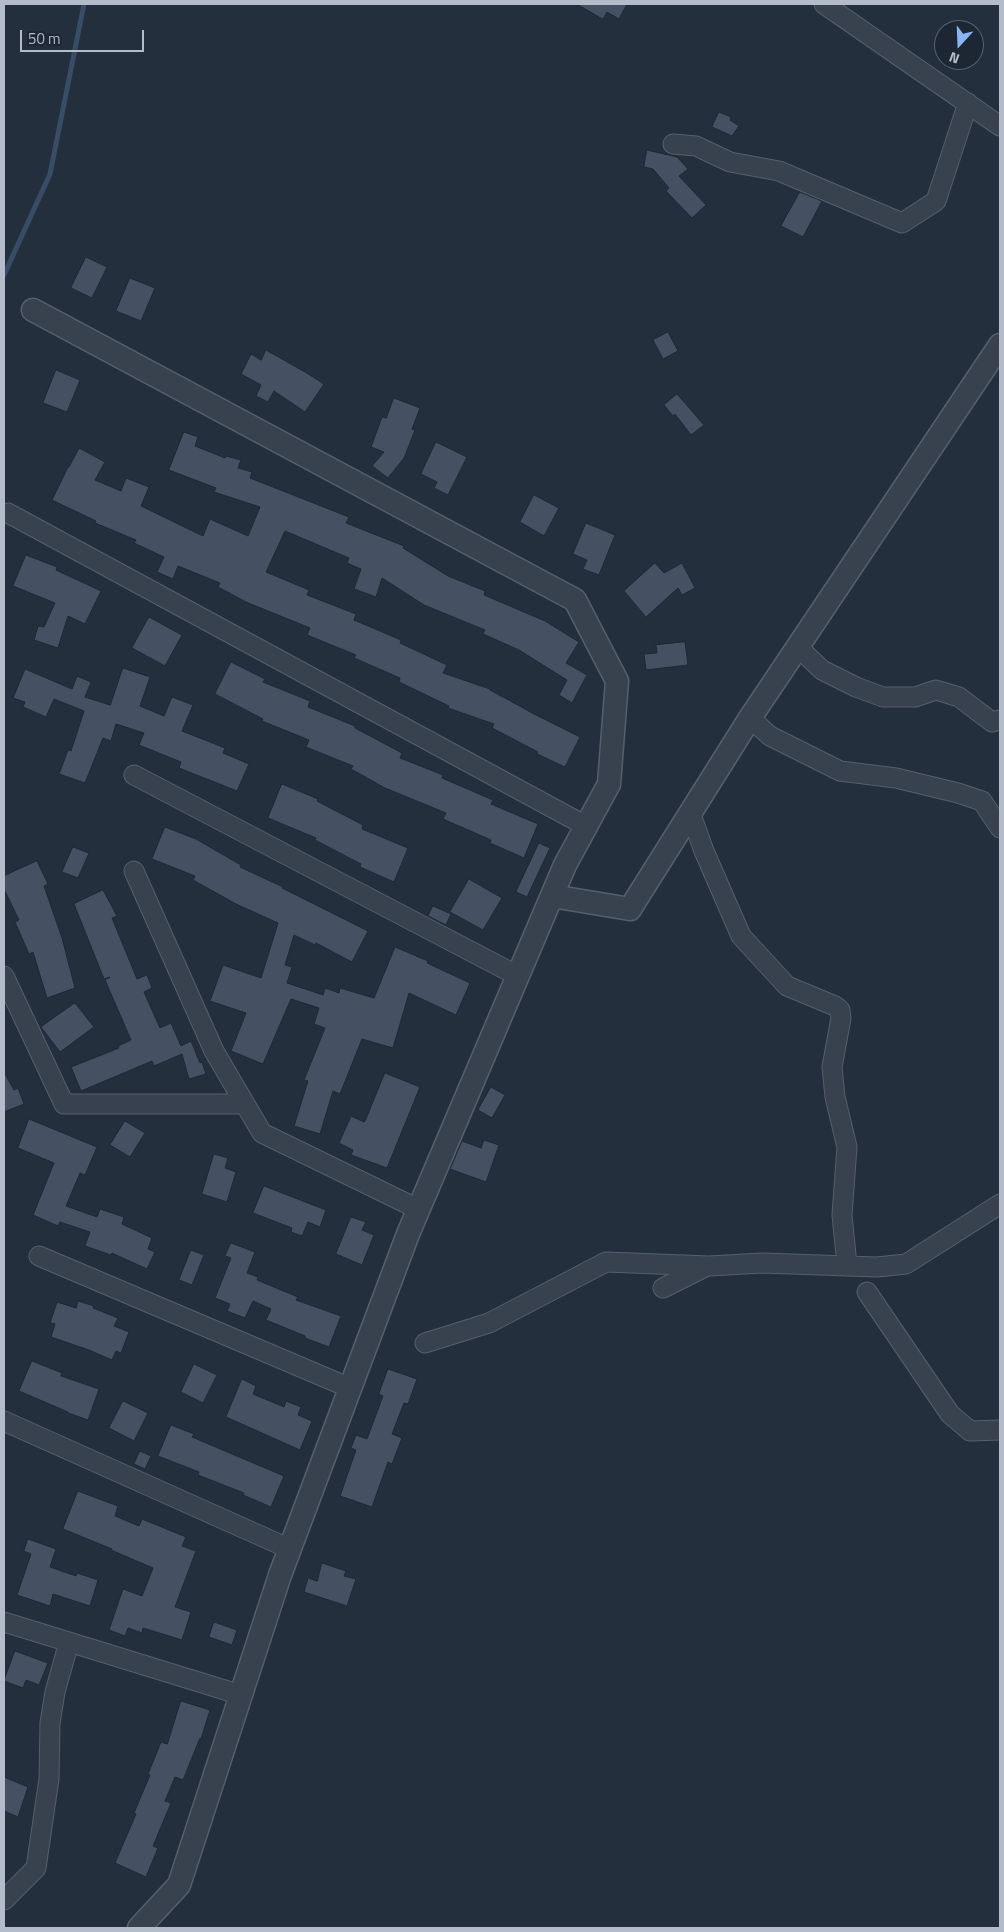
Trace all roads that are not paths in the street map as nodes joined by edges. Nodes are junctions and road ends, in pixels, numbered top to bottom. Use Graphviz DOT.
graph roads {
  1 [pos="824,4"];
  2 [pos="968,104"];
  3 [pos="1000,126"];
  4 [pos="673,144"];
  5 [pos="33,310"];
  6 [pos="1000,346"];
  7 [pos="8,513"];
  8 [pos="798,647"];
  9 [pos="750,718"];
  10 [pos="1000,720"];
  11 [pos="134,775"];
  12 [pos="690,812"];
  13 [pos="586,826"];
  14 [pos="1000,828"];
  15 [pos="134,871"];
  16 [pos="552,896"];
  17 [pos="4,976"];
  18 [pos="518,976"];
  19 [pos="245,1104"];
  20 [pos="1000,1204"];
  21 [pos="418,1209"];
  22 [pos="39,1256"];
  23 [pos="847,1265"];
  24 [pos="709,1266"];
  25 [pos="663,1288"];
  26 [pos="867,1292"];
  27 [pos="425,1343"];
  28 [pos="350,1388"];
  29 [pos="4,1421"];
  30 [pos="1000,1430"];
  31 [pos="290,1549"];
  32 [pos="4,1622"];
  33 [pos="69,1642"];
  34 [pos="241,1695"];
  35 [pos="4,1900"];
  36 [pos="138,1928"];
  1 -- 2 [label="street"];
  2 -- 3 [label="street"];
  2 -- 4 [label="street"];
  5 -- 13 [label="street"];
  6 -- 8 [label="street"];
  7 -- 13 [label="street"];
  8 -- 9 [label="street"];
  8 -- 10 [label="street"];
  9 -- 12 [label="street"];
  9 -- 14 [label="street"];
  11 -- 18 [label="street"];
  12 -- 16 [label="street"];
  12 -- 23 [label="street"];
  13 -- 16 [label="street"];
  15 -- 19 [label="street"];
  16 -- 18 [label="street"];
  17 -- 19 [label="street"];
  18 -- 21 [label="street"];
  19 -- 21 [label="street"];
  20 -- 23 [label="street"];
  21 -- 28 [label="street"];
  22 -- 28 [label="street"];
  23 -- 24 [label="street"];
  24 -- 25 [label="street"];
  24 -- 27 [label="street"];
  26 -- 30 [label="street"];
  28 -- 31 [label="street"];
  29 -- 31 [label="street"];
  31 -- 34 [label="street"];
  32 -- 33 [label="street"];
  33 -- 34 [label="street"];
  33 -- 35 [label="street"];
  34 -- 36 [label="street"];
}
